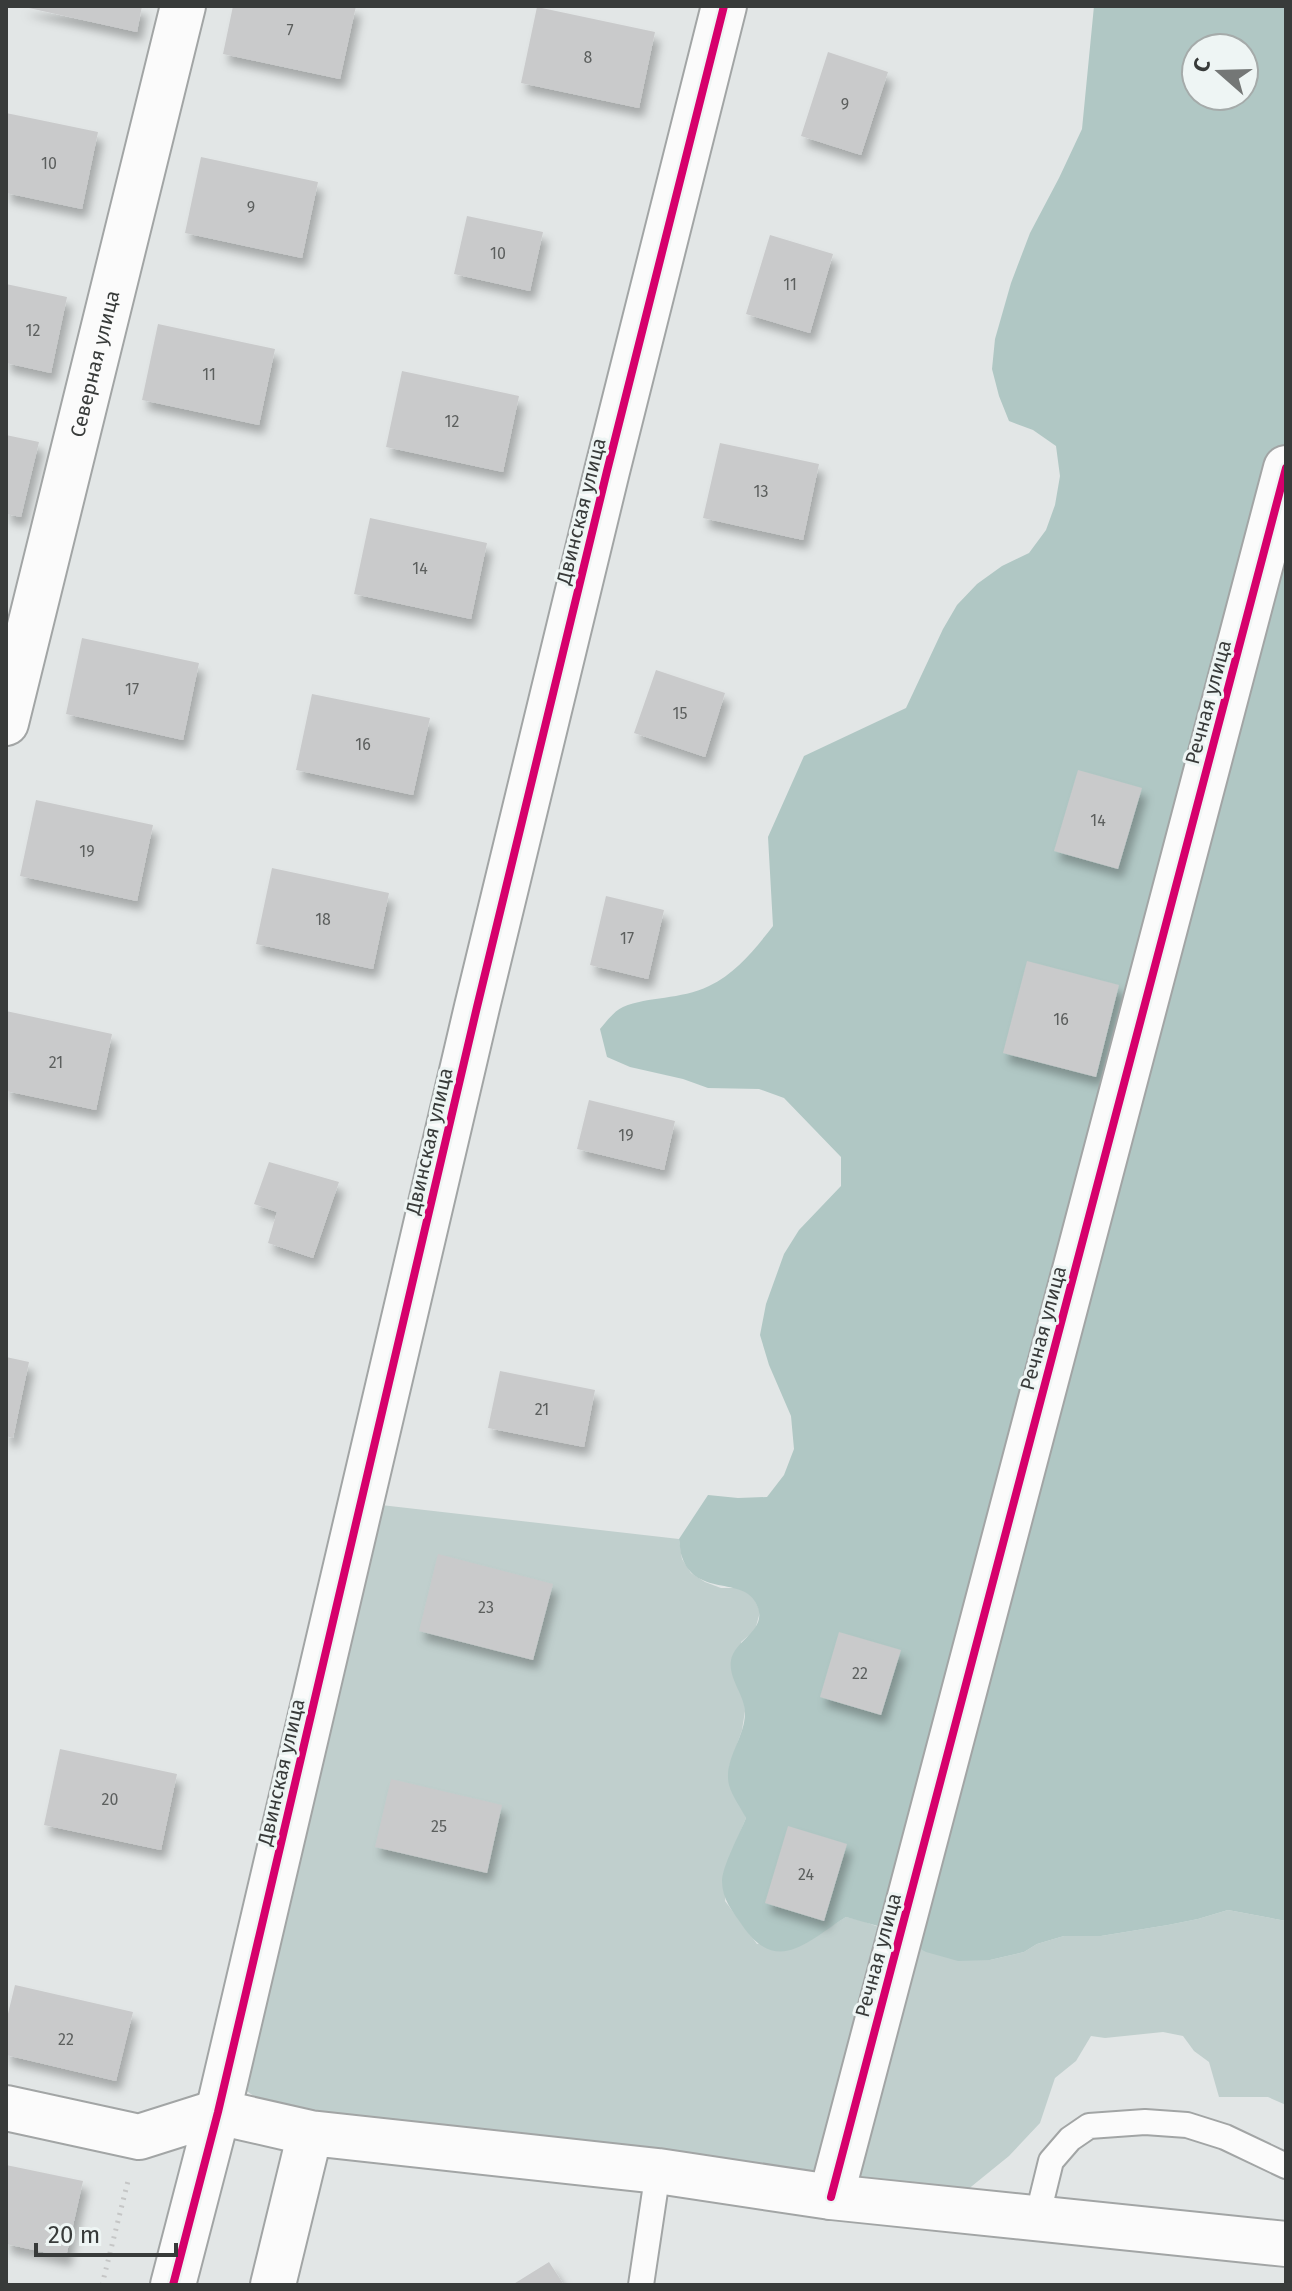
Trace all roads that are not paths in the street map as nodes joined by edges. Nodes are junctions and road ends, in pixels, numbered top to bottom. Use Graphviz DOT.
graph roads {
  1 [pos="183,6"];
  2 [pos="724,6"];
  3 [pos="1286,468"];
  4 [pos="6,723"];
  5 [pos="6,2108"];
  6 [pos="218,2112"];
  7 [pos="310,2133"];
  8 [pos="1286,2166"];
  9 [pos="658,2171"];
  10 [pos="831,2197"];
  11 [pos="1037,2218"];
  12 [pos="1286,2244"];
  13 [pos="173,2285"];
  14 [pos="273,2285"];
  15 [pos="641,2285"];
  1 -- 4 [label="street, Северная улица"];
  2 -- 6 [label="street, Двинская улица"];
  3 -- 10 [label="street, Речная улица"];
  5 -- 6 [label="street"];
  6 -- 7 [label="street"];
  6 -- 13 [label="street, Двинская улица"];
  7 -- 9 [label="street"];
  7 -- 14 [label="street"];
  8 -- 11 [label="lane"];
  9 -- 10 [label="street"];
  9 -- 15 [label="lane"];
  10 -- 11 [label="street"];
  11 -- 12 [label="street"];
}
